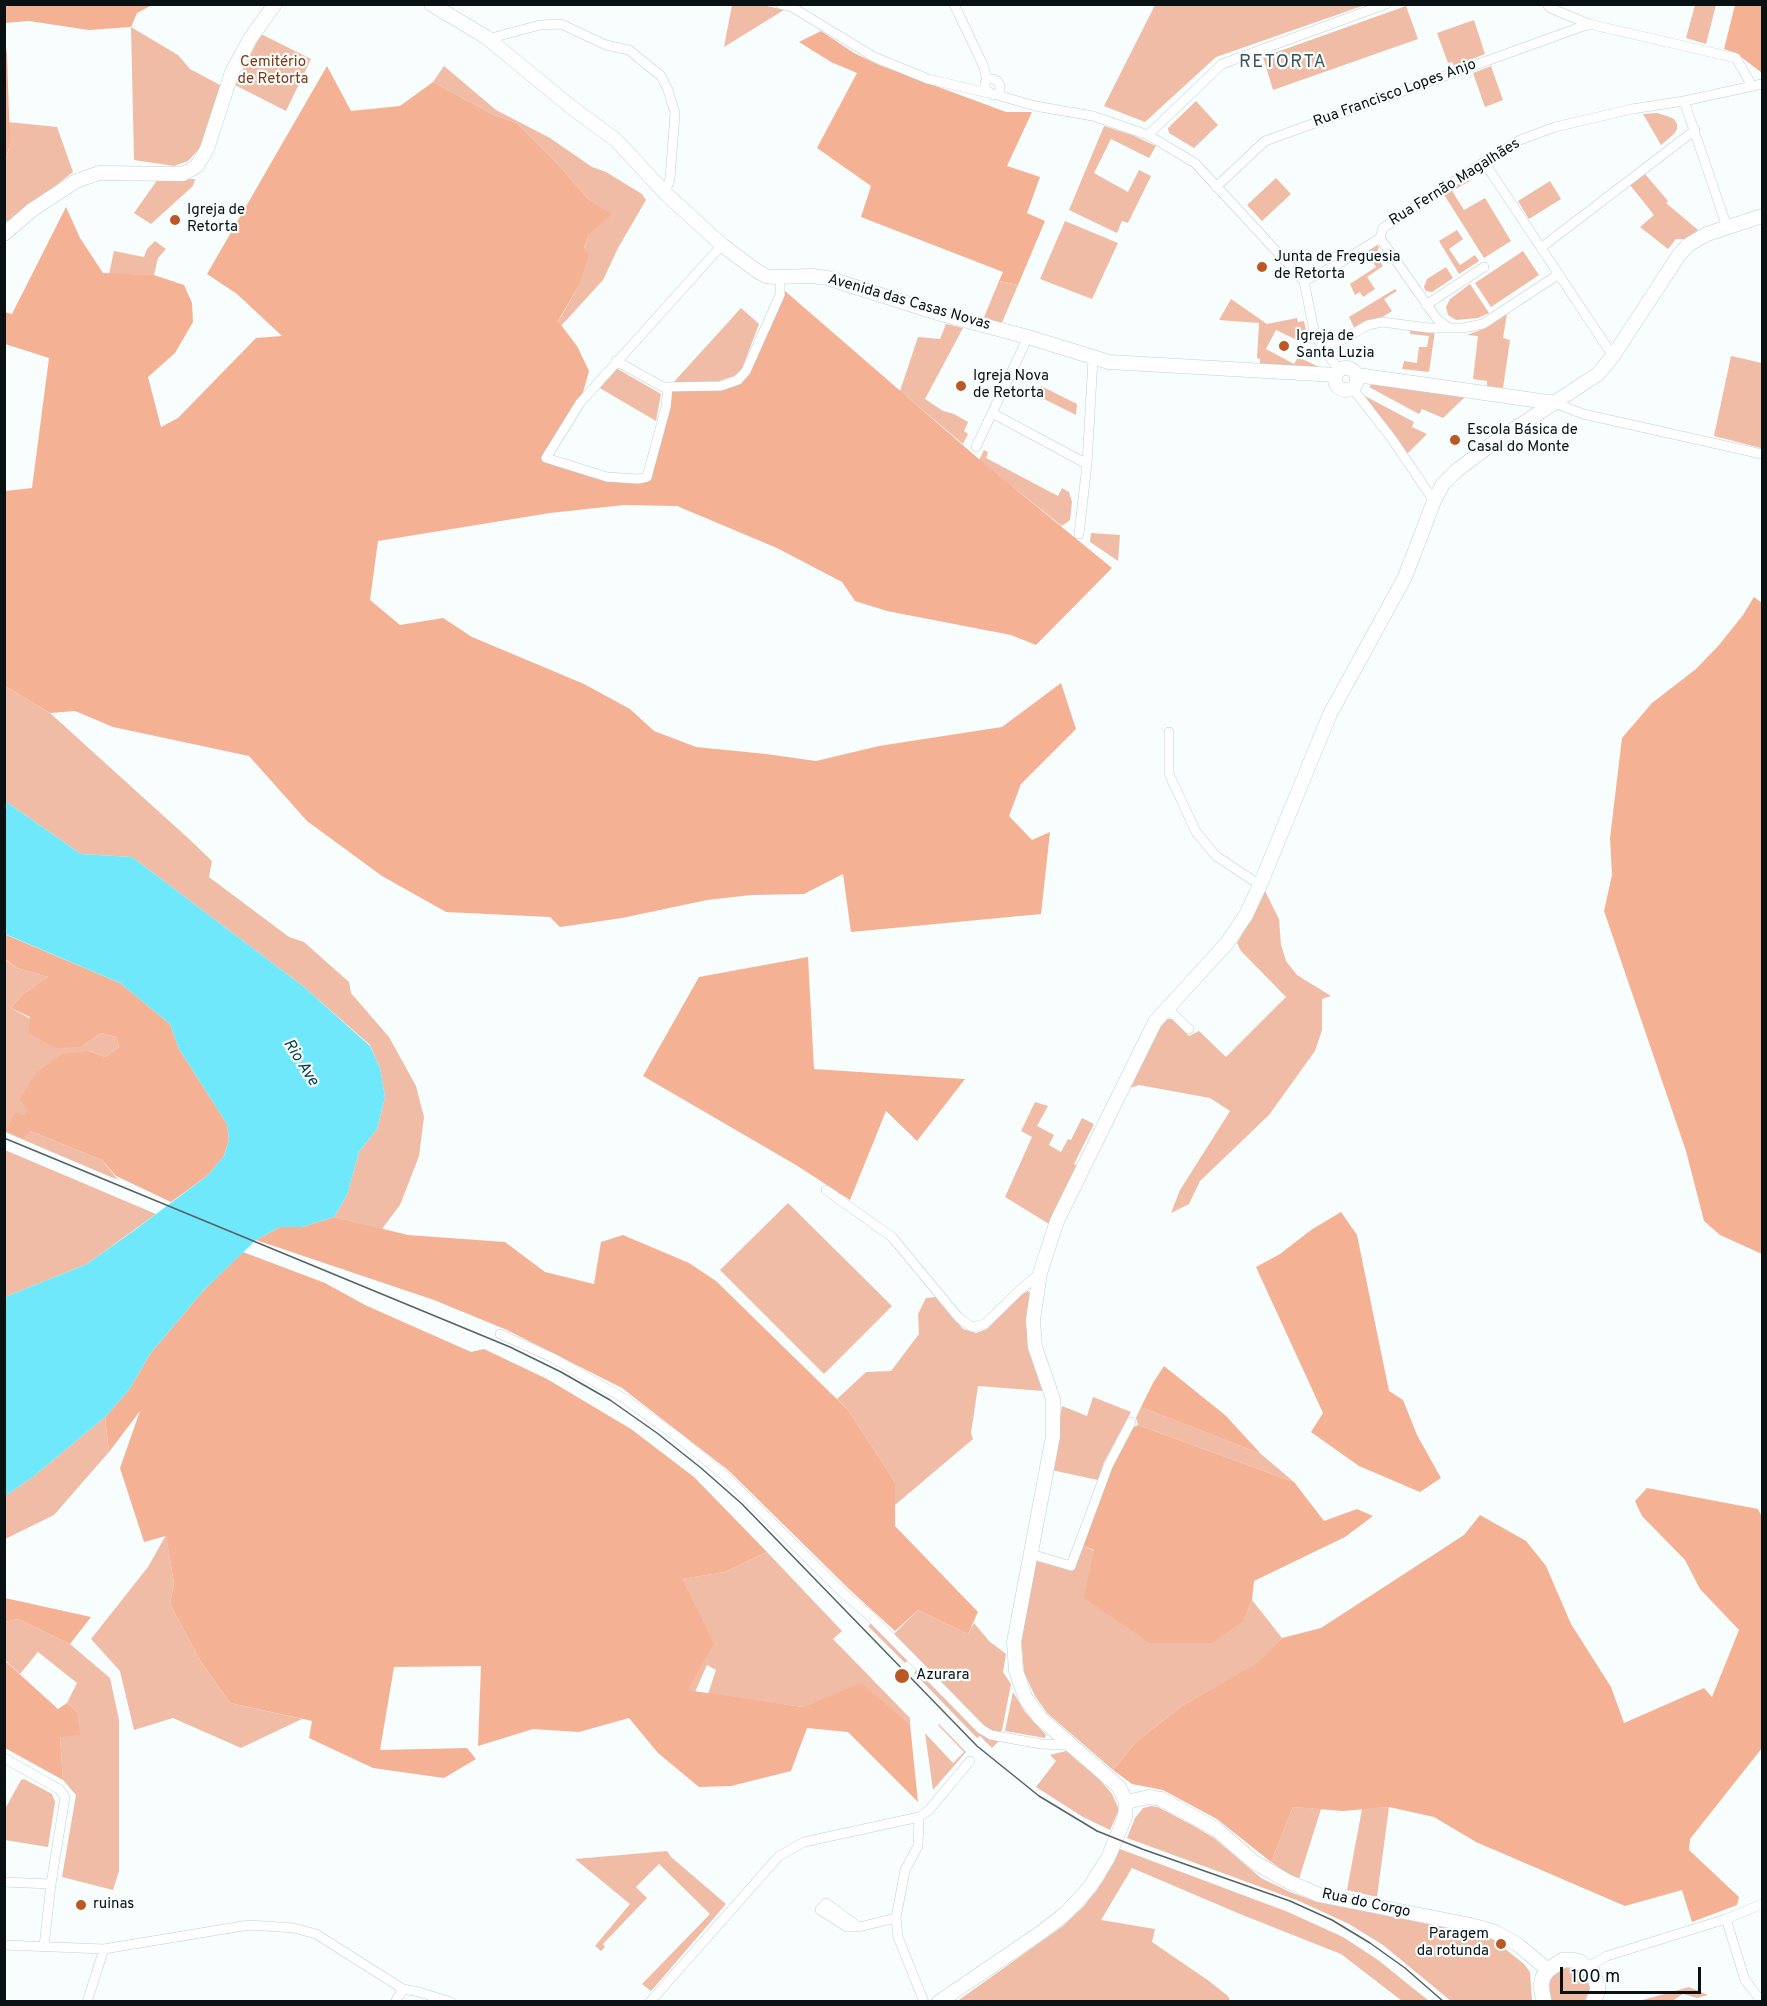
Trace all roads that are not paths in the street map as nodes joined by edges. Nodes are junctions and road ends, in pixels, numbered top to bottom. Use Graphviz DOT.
graph roads {
  1 [pos="275,4"];
  2 [pos="430,4"];
  3 [pos="780,4"];
  4 [pos="954,4"];
  5 [pos="1386,4"];
  6 [pos="1547,4"];
  7 [pos="1589,24"];
  8 [pos="491,40"];
  9 [pos="983,65"];
  10 [pos="986,81"];
  11 [pos="999,83"];
  12 [pos="1757,85"];
  13 [pos="969,90"];
  14 [pos="992,94"];
  15 [pos="1012,98"];
  16 [pos="1684,101"];
  17 [pos="1695,130"];
  18 [pos="1148,135"];
  19 [pos="1484,162"];
  20 [pos="1215,187"];
  21 [pos="665,193"];
  22 [pos="1762,216"];
  23 [pos="1727,227"];
  24 [pos="4,234"];
  25 [pos="1380,238"];
  26 [pos="722,245"];
  27 [pos="1542,247"];
  28 [pos="1484,267"];
  29 [pos="1559,274"];
  30 [pos="780,277"];
  31 [pos="1304,281"];
  32 [pos="1426,305"];
  33 [pos="1449,328"];
  34 [pos="1028,337"];
  35 [pos="1324,350"];
  36 [pos="1613,356"];
  37 [pos="1093,359"];
  38 [pos="616,361"];
  39 [pos="1338,372"];
  40 [pos="1357,375"];
  41 [pos="668,387"];
  42 [pos="1353,389"];
  43 [pos="1555,403"];
  44 [pos="992,413"];
  45 [pos="976,447"];
  46 [pos="1762,454"];
  47 [pos="1087,464"];
  48 [pos="1434,501"];
  49 [pos="1079,534"];
  50 [pos="1169,732"];
  51 [pos="1260,885"];
  52 [pos="1168,1009"];
  53 [pos="1189,1029"];
  54 [pos="826,1190"];
  55 [pos="1040,1273"];
  56 [pos="500,1334"];
  57 [pos="1131,1422"];
  58 [pos="1031,1554"];
  59 [pos="1071,1745"];
  60 [pos="4,1758"];
  61 [pos="970,1761"];
  62 [pos="1126,1802"];
  63 [pos="919,1817"];
  64 [pos="4,1882"];
  65 [pos="51,1884"];
  66 [pos="1762,1904"];
  67 [pos="896,1918"];
  68 [pos="1726,1919"];
  69 [pos="859,1927"];
  70 [pos="4,1945"];
  71 [pos="44,1946"];
  72 [pos="104,1949"];
  73 [pos="1588,1967"];
  74 [pos="1548,1970"];
  75 [pos="403,1989"];
  76 [pos="87,2001"];
  77 [pos="395,2001"];
  78 [pos="452,2001"];
  79 [pos="650,2001"];
  80 [pos="924,2001"];
  81 [pos="939,2001"];
  82 [pos="1544,2001"];
  83 [pos="1594,2001"];
  84 [pos="1762,2001"];
  1 -- 24 [label="street"];
  2 -- 8 [label="street, Avenida das Casas Novas"];
  3 -- 13 [label="street"];
  4 -- 9 [label="street"];
  5 -- 18 [label="street"];
  6 -- 7 [label="street"];
  7 -- 12 [label="street"];
  7 -- 20 [label="street, Rua Francisco Lopes Anjo"];
  8 -- 21 [label="street, Avenida das Casas Novas"];
  8 -- 21 [label="street"];
  9 -- 10 [label="street"];
  9 -- 11 [label="street"];
  10 -- 11 [label="street"];
  10 -- 13 [label="street"];
  10 -- 14 [label="street"];
  11 -- 14 [label="street"];
  11 -- 15 [label="street"];
  12 -- 16 [label="street, Rua Fernão Magalhães"];
  13 -- 14 [label="street"];
  14 -- 15 [label="street"];
  15 -- 18 [label="street"];
  16 -- 17 [label="street"];
  16 -- 19 [label="street, Rua Fernão Magalhães"];
  17 -- 23 [label="street"];
  17 -- 27 [label="street"];
  18 -- 20 [label="street"];
  19 -- 25 [label="street, Rua Fernão Magalhães"];
  19 -- 27 [label="street"];
  20 -- 31 [label="street"];
  21 -- 26 [label="street, Avenida das Casas Novas"];
  22 -- 23 [label="street"];
  23 -- 36 [label="street"];
  25 -- 31 [label="street, Rua Fernão Magalhães"];
  25 -- 32 [label="street"];
  26 -- 30 [label="street, Avenida das Casas Novas"];
  26 -- 38 [label="street"];
  27 -- 29 [label="street"];
  28 -- 32 [label="street"];
  29 -- 33 [label="street"];
  29 -- 36 [label="street"];
  30 -- 34 [label="street, Avenida das Casas Novas"];
  30 -- 41 [label="street"];
  31 -- 35 [label="street"];
  32 -- 33 [label="street"];
  33 -- 35 [label="street"];
  34 -- 37 [label="street, Avenida das Casas Novas"];
  34 -- 44 [label="street"];
  35 -- 39 [label="street"];
  36 -- 43 [label="street"];
  37 -- 39 [label="street, Avenida das Casas Novas"];
  37 -- 47 [label="street"];
  38 -- 41 [label="street"];
  38 -- 41 [label="street"];
  39 -- 40 [label="street"];
  39 -- 42 [label="street"];
  40 -- 42 [label="street"];
  40 -- 43 [label="street"];
  42 -- 48 [label="street"];
  43 -- 46 [label="street"];
  43 -- 48 [label="street"];
  44 -- 45 [label="street"];
  44 -- 47 [label="street"];
  47 -- 49 [label="street"];
  48 -- 51 [label="street"];
  50 -- 51 [label="street"];
  51 -- 52 [label="street"];
  52 -- 53 [label="street"];
  52 -- 55 [label="street"];
  54 -- 55 [label="street"];
  55 -- 58 [label="street"];
  56 -- 59 [label="street"];
  57 -- 58 [label="street"];
  58 -- 59 [label="street"];
  59 -- 62 [label="street"];
  60 -- 65 [label="street"];
  61 -- 63 [label="street"];
  62 -- 74 [label="street, Rua do Corgo"];
  62 -- 81 [label="street"];
  63 -- 67 [label="street"];
  63 -- 79 [label="street"];
  64 -- 65 [label="street"];
  65 -- 71 [label="street"];
  66 -- 68 [label="street"];
  67 -- 69 [label="street"];
  67 -- 80 [label="street"];
  68 -- 73 [label="street"];
  68 -- 84 [label="street"];
  70 -- 71 [label="street"];
  71 -- 72 [label="street"];
  72 -- 75 [label="street"];
  72 -- 76 [label="street"];
  73 -- 74 [label="main road"];
  73 -- 83 [label="main road"];
  74 -- 82 [label="main road"];
  75 -- 77 [label="street"];
  75 -- 78 [label="street"];
}
